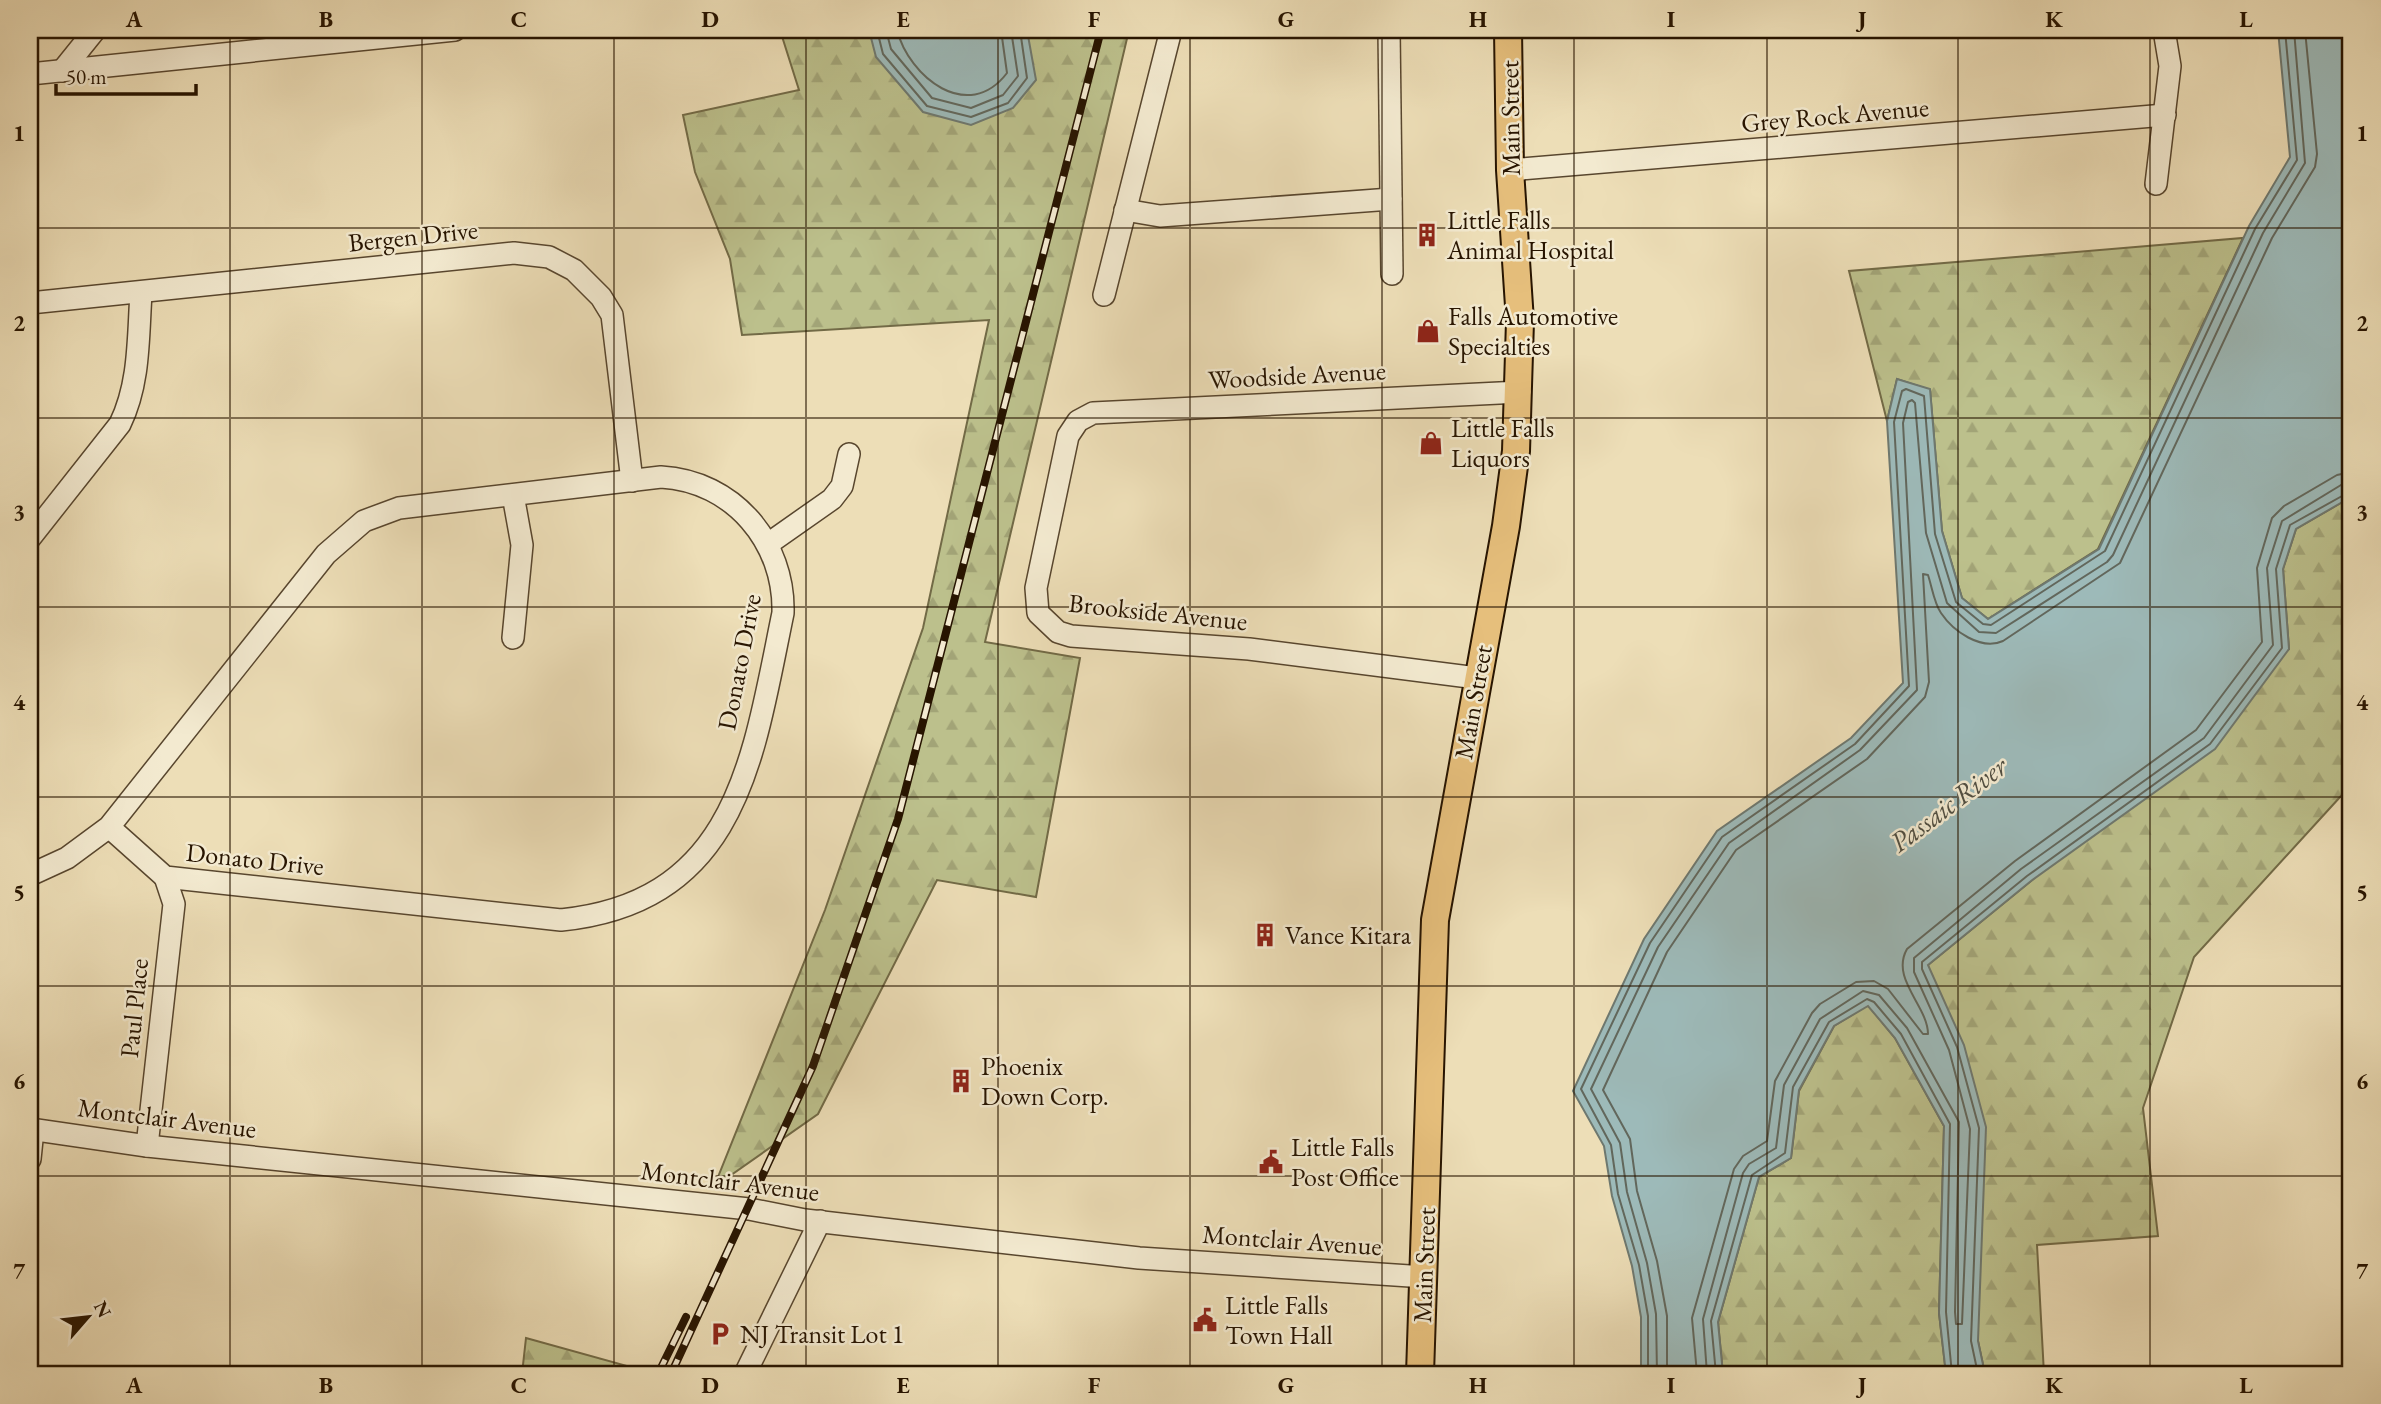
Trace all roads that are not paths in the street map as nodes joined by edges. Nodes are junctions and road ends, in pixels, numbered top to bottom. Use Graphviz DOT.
graph roads {
  1 [pos="95,30"];
  2 [pos="447,30"];
  3 [pos="455,30"];
  4 [pos="1171,30"];
  5 [pos="1389,30"];
  6 [pos="1508,30"];
  7 [pos="2164,30"];
  8 [pos="62,71"];
  9 [pos="30,74"];
  10 [pos="2165,115"];
  11 [pos="1510,170"];
  12 [pos="2156,184"];
  13 [pos="1391,199"];
  14 [pos="1125,211"];
  15 [pos="1392,274"];
  16 [pos="141,293"];
  17 [pos="1104,295"];
  18 [pos="30,303"];
  19 [pos="1520,393"];
  20 [pos="1078,421"];
  21 [pos="849,454"];
  22 [pos="632,481"];
  23 [pos="513,495"];
  24 [pos="30,538"];
  25 [pos="768,544"];
  26 [pos="513,638"];
  27 [pos="1477,678"];
  28 [pos="109,827"];
  29 [pos="30,875"];
  30 [pos="165,877"];
  31 [pos="31,1130"];
  32 [pos="147,1146"];
  33 [pos="30,1159"];
  34 [pos="820,1222"];
  35 [pos="1425,1277"];
  36 [pos="745,1374"];
  37 [pos="1420,1374"];
  1 -- 8 [label="street"];
  2 -- 3 [label="street"];
  2 -- 8 [label="street"];
  4 -- 14 [label="street"];
  5 -- 13 [label="street"];
  6 -- 11 [label="main road, Main Street"];
  7 -- 10 [label="street"];
  8 -- 9 [label="street"];
  10 -- 11 [label="street, Grey Rock Avenue"];
  10 -- 12 [label="street"];
  11 -- 19 [label="main road, Main Street"];
  13 -- 14 [label="street"];
  13 -- 15 [label="street"];
  14 -- 17 [label="street"];
  16 -- 18 [label="street, Bergen Drive"];
  16 -- 22 [label="street, Bergen Drive"];
  16 -- 24 [label="street"];
  19 -- 20 [label="street, Woodside Avenue"];
  19 -- 27 [label="main road, Main Street"];
  20 -- 27 [label="street, Brookside Avenue"];
  21 -- 25 [label="street"];
  22 -- 23 [label="street, Donato Drive"];
  22 -- 25 [label="street, Donato Drive"];
  23 -- 26 [label="street"];
  23 -- 28 [label="street, Donato Drive"];
  25 -- 30 [label="street, Donato Drive"];
  27 -- 35 [label="main road, Main Street"];
  28 -- 29 [label="street, Donato Drive"];
  28 -- 30 [label="street, Donato Drive"];
  30 -- 32 [label="street, Paul Place"];
  31 -- 32 [label="street, Montclair Avenue"];
  31 -- 33 [label="street"];
  32 -- 34 [label="street, Montclair Avenue"];
  34 -- 35 [label="street, Montclair Avenue"];
  34 -- 36 [label="street"];
  35 -- 37 [label="main road, Main Street"];
}
